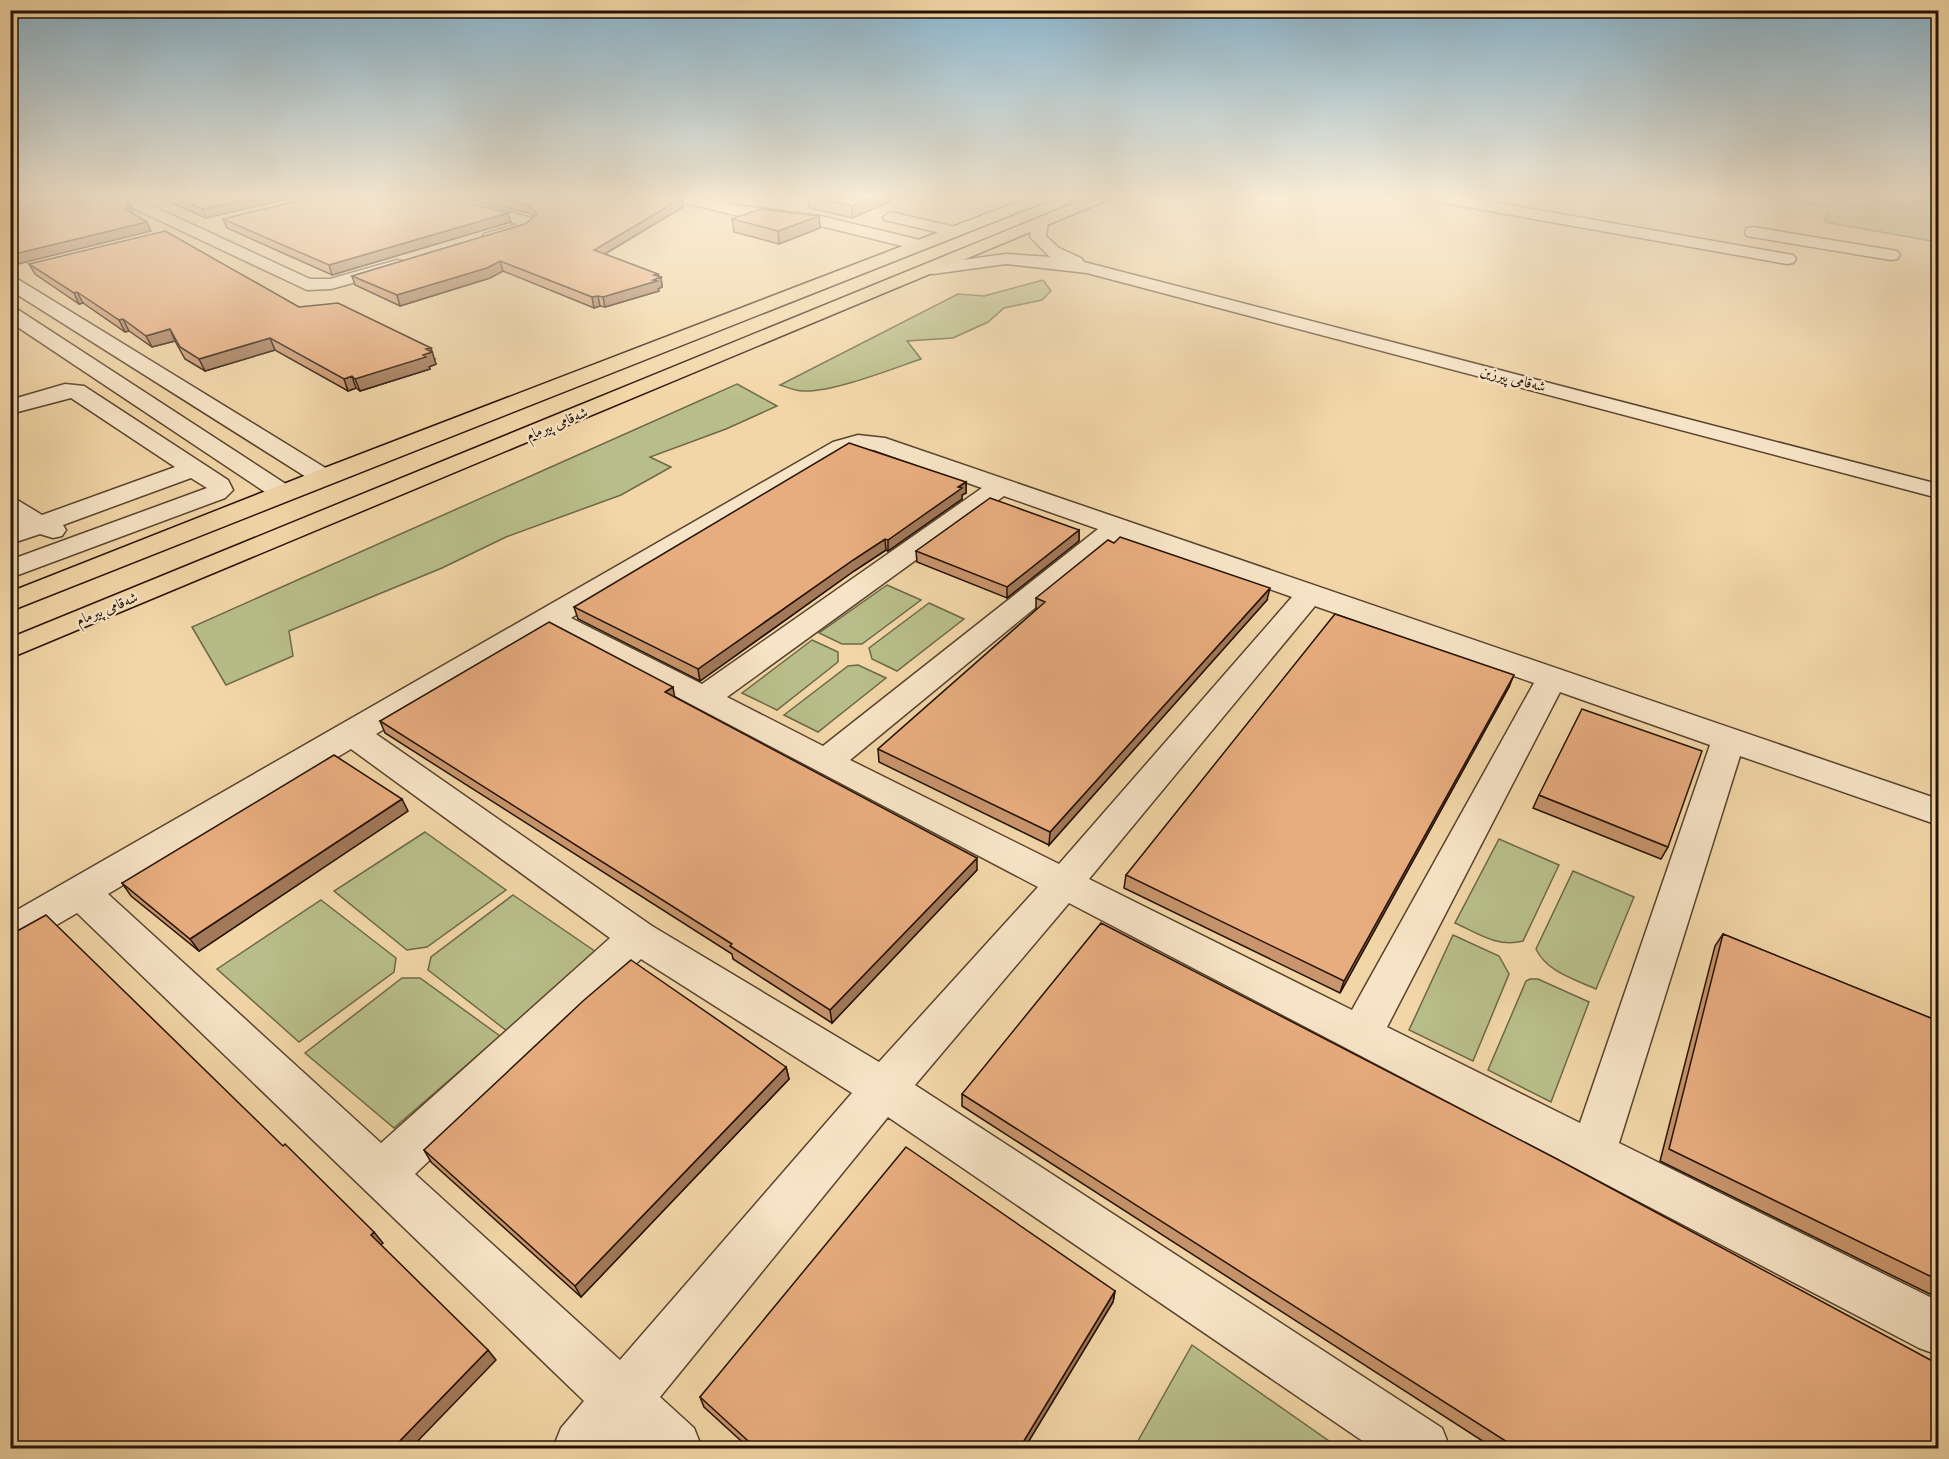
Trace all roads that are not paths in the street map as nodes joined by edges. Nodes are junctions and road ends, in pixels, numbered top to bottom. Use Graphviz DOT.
graph roads {
  1 [pos="267,265"];
  2 [pos="398,265"];
  3 [pos="866,265"];
  4 [pos="942,265"];
  5 [pos="965,265"];
  6 [pos="1068,265"];
  7 [pos="1082,265"];
  8 [pos="1088,268"];
  9 [pos="933,269"];
  10 [pos="14,275"];
  11 [pos="10,313"];
  12 [pos="120,351"];
  13 [pos="83,362"];
  14 [pos="143,365"];
  15 [pos="106,376"];
  16 [pos="10,407"];
  17 [pos="192,470"];
  18 [pos="322,477"];
  19 [pos="1001,486"];
  20 [pos="1938,491"];
  21 [pos="284,493"];
  22 [pos="10,506"];
  23 [pos="42,525"];
  24 [pos="1117,527"];
  25 [pos="10,536"];
  26 [pos="82,543"];
  27 [pos="109,563"];
  28 [pos="10,570"];
  29 [pos="17,590"];
  30 [pos="1310,594"];
  31 [pos="549,618"];
  32 [pos="10,649"];
  33 [pos="1552,678"];
  34 [pos="704,698"];
  35 [pos="352,733"];
  36 [pos="1729,739"];
  37 [pos="826,762"];
  38 [pos="1938,812"];
  39 [pos="1064,883"];
  40 [pos="81,892"];
  41 [pos="10,933"];
  42 [pos="638,937"];
  43 [pos="1362,1033"];
  44 [pos="884,1089"];
  45 [pos="1593,1152"];
  46 [pos="382,1174"];
  47 [pos="1938,1329"];
  48 [pos="622,1400"];
  49 [pos="580,1449"];
  50 [pos="674,1449"];
  51 [pos="1422,1449"];
  1 -- 2 [label="street"];
  3 -- 18 [label="highway, شەقامی پیرمام"];
  4 -- 9 [label="highway, شەقامی پیرمام"];
  5 -- 9 [label="street"];
  6 -- 8 [label="street"];
  7 -- 8 [label="street"];
  8 -- 20 [label="street, شەقامی پیرزین"];
  9 -- 32 [label="highway, شەقامی پیرمام"];
  10 -- 12 [label="street"];
  11 -- 13 [label="street"];
  12 -- 13 [label="street"];
  12 -- 14 [label="street"];
  13 -- 15 [label="street"];
  14 -- 15 [label="street"];
  14 -- 18 [label="street"];
  15 -- 21 [label="street"];
  16 -- 17 [label="street"];
  17 -- 23 [label="street"];
  17 -- 26 [label="street"];
  18 -- 21 [label="highway, شەقامی پیرمام"];
  19 -- 24 [label="street"];
  19 -- 31 [label="street"];
  19 -- 34 [label="street"];
  21 -- 27 [label="highway, شەقامی پیرمام"];
  22 -- 23 [label="street"];
  23 -- 25 [label="street"];
  23 -- 26 [label="street"];
  24 -- 30 [label="street"];
  24 -- 37 [label="street"];
  26 -- 27 [label="street"];
  26 -- 28 [label="street"];
  27 -- 29 [label="highway, شەقامی پیرمام"];
  30 -- 33 [label="street"];
  30 -- 39 [label="street"];
  31 -- 34 [label="street"];
  31 -- 35 [label="street"];
  33 -- 36 [label="street"];
  33 -- 43 [label="street"];
  34 -- 37 [label="street"];
  35 -- 40 [label="street"];
  35 -- 42 [label="street"];
  36 -- 38 [label="street"];
  36 -- 45 [label="street"];
  37 -- 39 [label="street"];
  39 -- 43 [label="street"];
  39 -- 44 [label="street"];
  40 -- 41 [label="street"];
  40 -- 46 [label="street"];
  42 -- 44 [label="street"];
  42 -- 46 [label="street"];
  43 -- 45 [label="street"];
  44 -- 48 [label="street"];
  44 -- 51 [label="street"];
  45 -- 47 [label="street"];
  46 -- 48 [label="street"];
  48 -- 49 [label="street"];
  48 -- 50 [label="street"];
}
